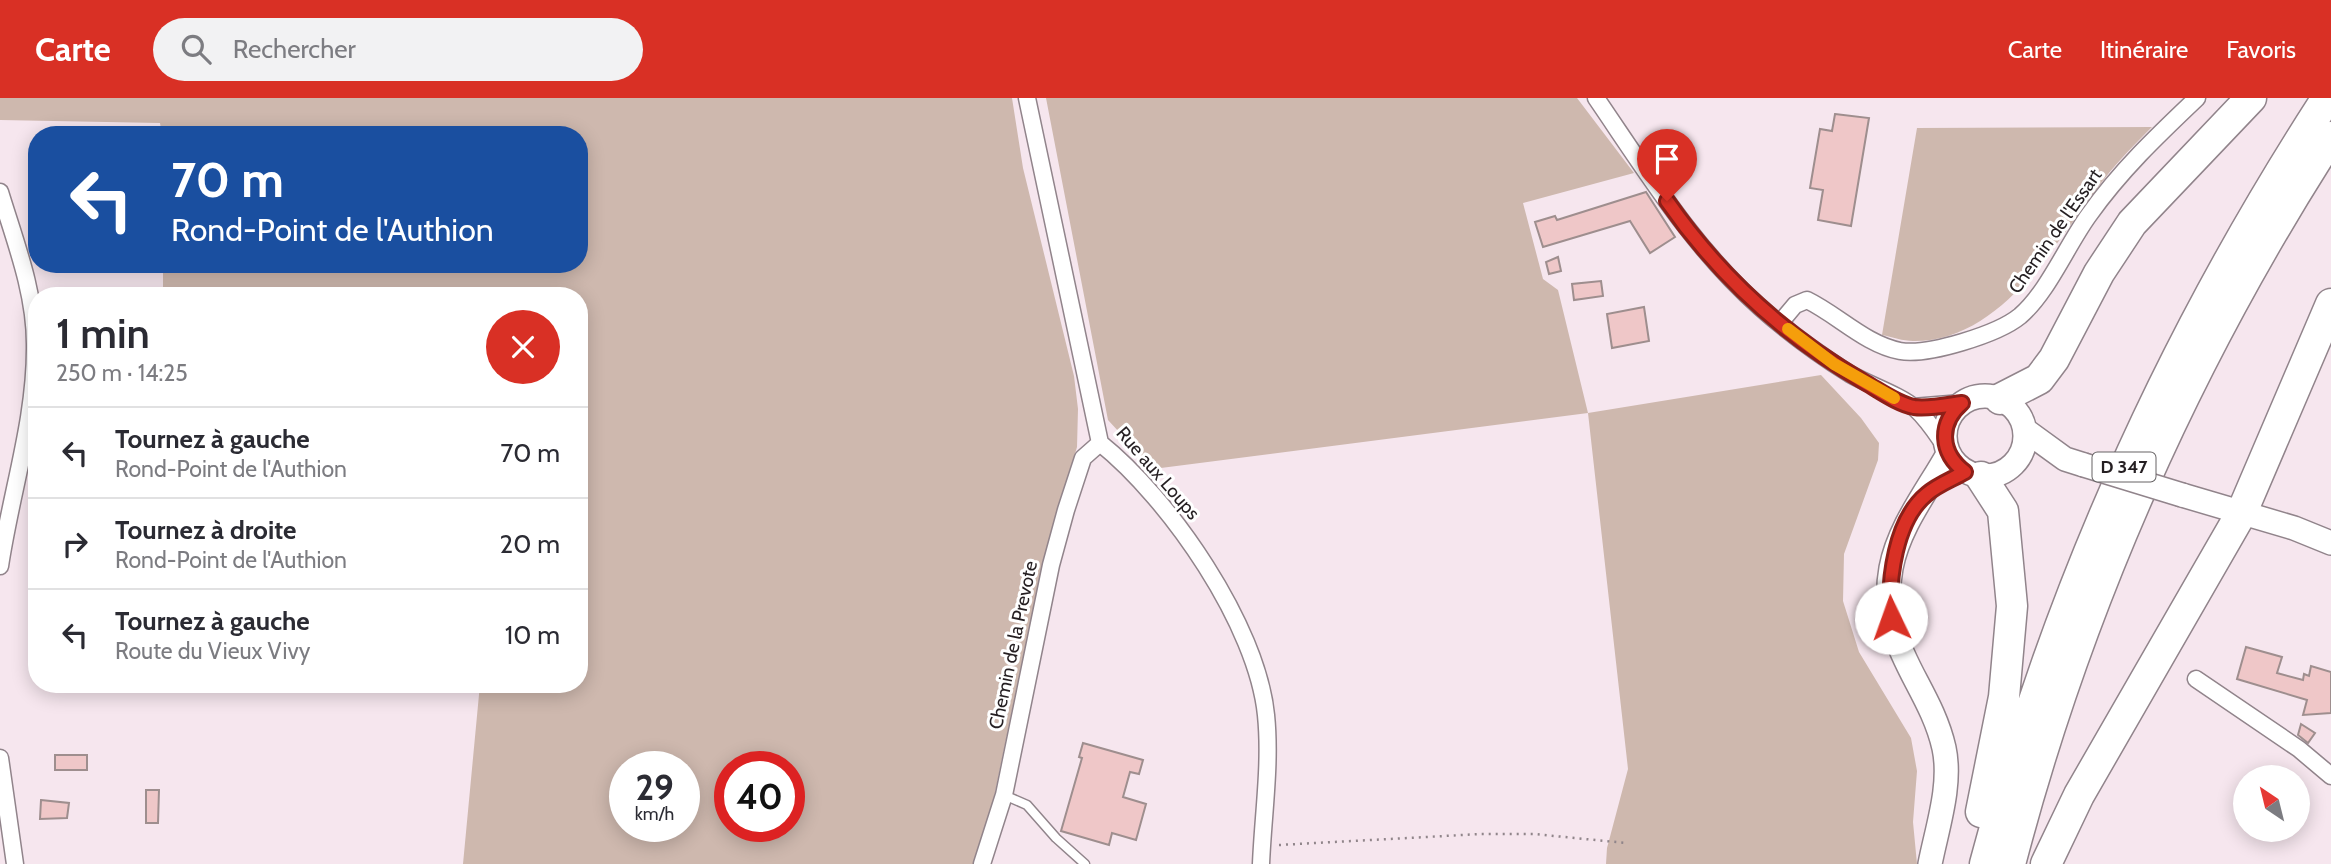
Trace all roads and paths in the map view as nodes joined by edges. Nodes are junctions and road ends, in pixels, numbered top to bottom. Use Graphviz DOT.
graph roads {
  1 [pos="1027,98"];
  2 [pos="1596,98"];
  3 [pos="2197,98"];
  4 [pos="2251,98"];
  5 [pos="2327,98"];
  6 [pos="2331,138"];
  7 [pos="0,192"];
  8 [pos="28,295"];
  9 [pos="2331,304"];
  10 [pos="1780,323"];
  11 [pos="2000,398"];
  12 [pos="1962,403"];
  13 [pos="1913,407"];
  14 [pos="28,429"];
  15 [pos="2025,430"];
  16 [pos="1100,443"];
  17 [pos="1947,450"];
  18 [pos="2074,462"];
  19 [pos="2010,468"];
  20 [pos="1973,474"];
  21 [pos="1925,495"];
  22 [pos="2242,512"];
  23 [pos="2331,544"];
  24 [pos="0,566"];
  25 [pos="2196,679"];
  26 [pos="0,758"];
  27 [pos="2331,776"];
  28 [pos="1004,795"];
  29 [pos="1626,843"];
  30 [pos="1261,846"];
  31 [pos="15,864"];
  32 [pos="982,864"];
  33 [pos="1085,864"];
  34 [pos="1261,864"];
  35 [pos="1930,864"];
  36 [pos="1974,864"];
  37 [pos="1985,864"];
  38 [pos="2010,864"];
  39 [pos="2046,864"];
  1 -- 16 [label="street, Rue aux Loups"];
  2 -- 10 [label="street"];
  3 -- 10 [label="street, Chemin de l'Essart"];
  4 -- 11 [label="highway"];
  5 -- 37 [label="highway, D 347"];
  6 -- 38 [label="highway, D 347"];
  7 -- 8 [label="street"];
  9 -- 22 [label="highway"];
  10 -- 13 [label="street"];
  11 -- 12 [label="street"];
  11 -- 15 [label="street"];
  12 -- 13 [label="street"];
  12 -- 17 [label="street"];
  13 -- 17 [label="street"];
  14 -- 24 [label="street"];
  15 -- 18 [label="street"];
  15 -- 19 [label="street"];
  16 -- 28 [label="street, Chemin de la Prevote"];
  16 -- 30 [label="street, Rue aux Loups"];
  17 -- 20 [label="street"];
  17 -- 21 [label="street"];
  18 -- 19 [label="street"];
  18 -- 22 [label="street, bridge"];
  19 -- 20 [label="street"];
  20 -- 21 [label="street"];
  20 -- 36 [label="highway"];
  21 -- 35 [label="street"];
  22 -- 23 [label="street"];
  22 -- 39 [label="highway"];
  25 -- 27 [label="street"];
  26 -- 31 [label="street"];
  28 -- 32 [label="street, Chemin de la Prevote"];
  28 -- 33 [label="lane"];
  29 -- 30 [label="path"];
  30 -- 34 [label="street, Rue aux Loups"];
}
